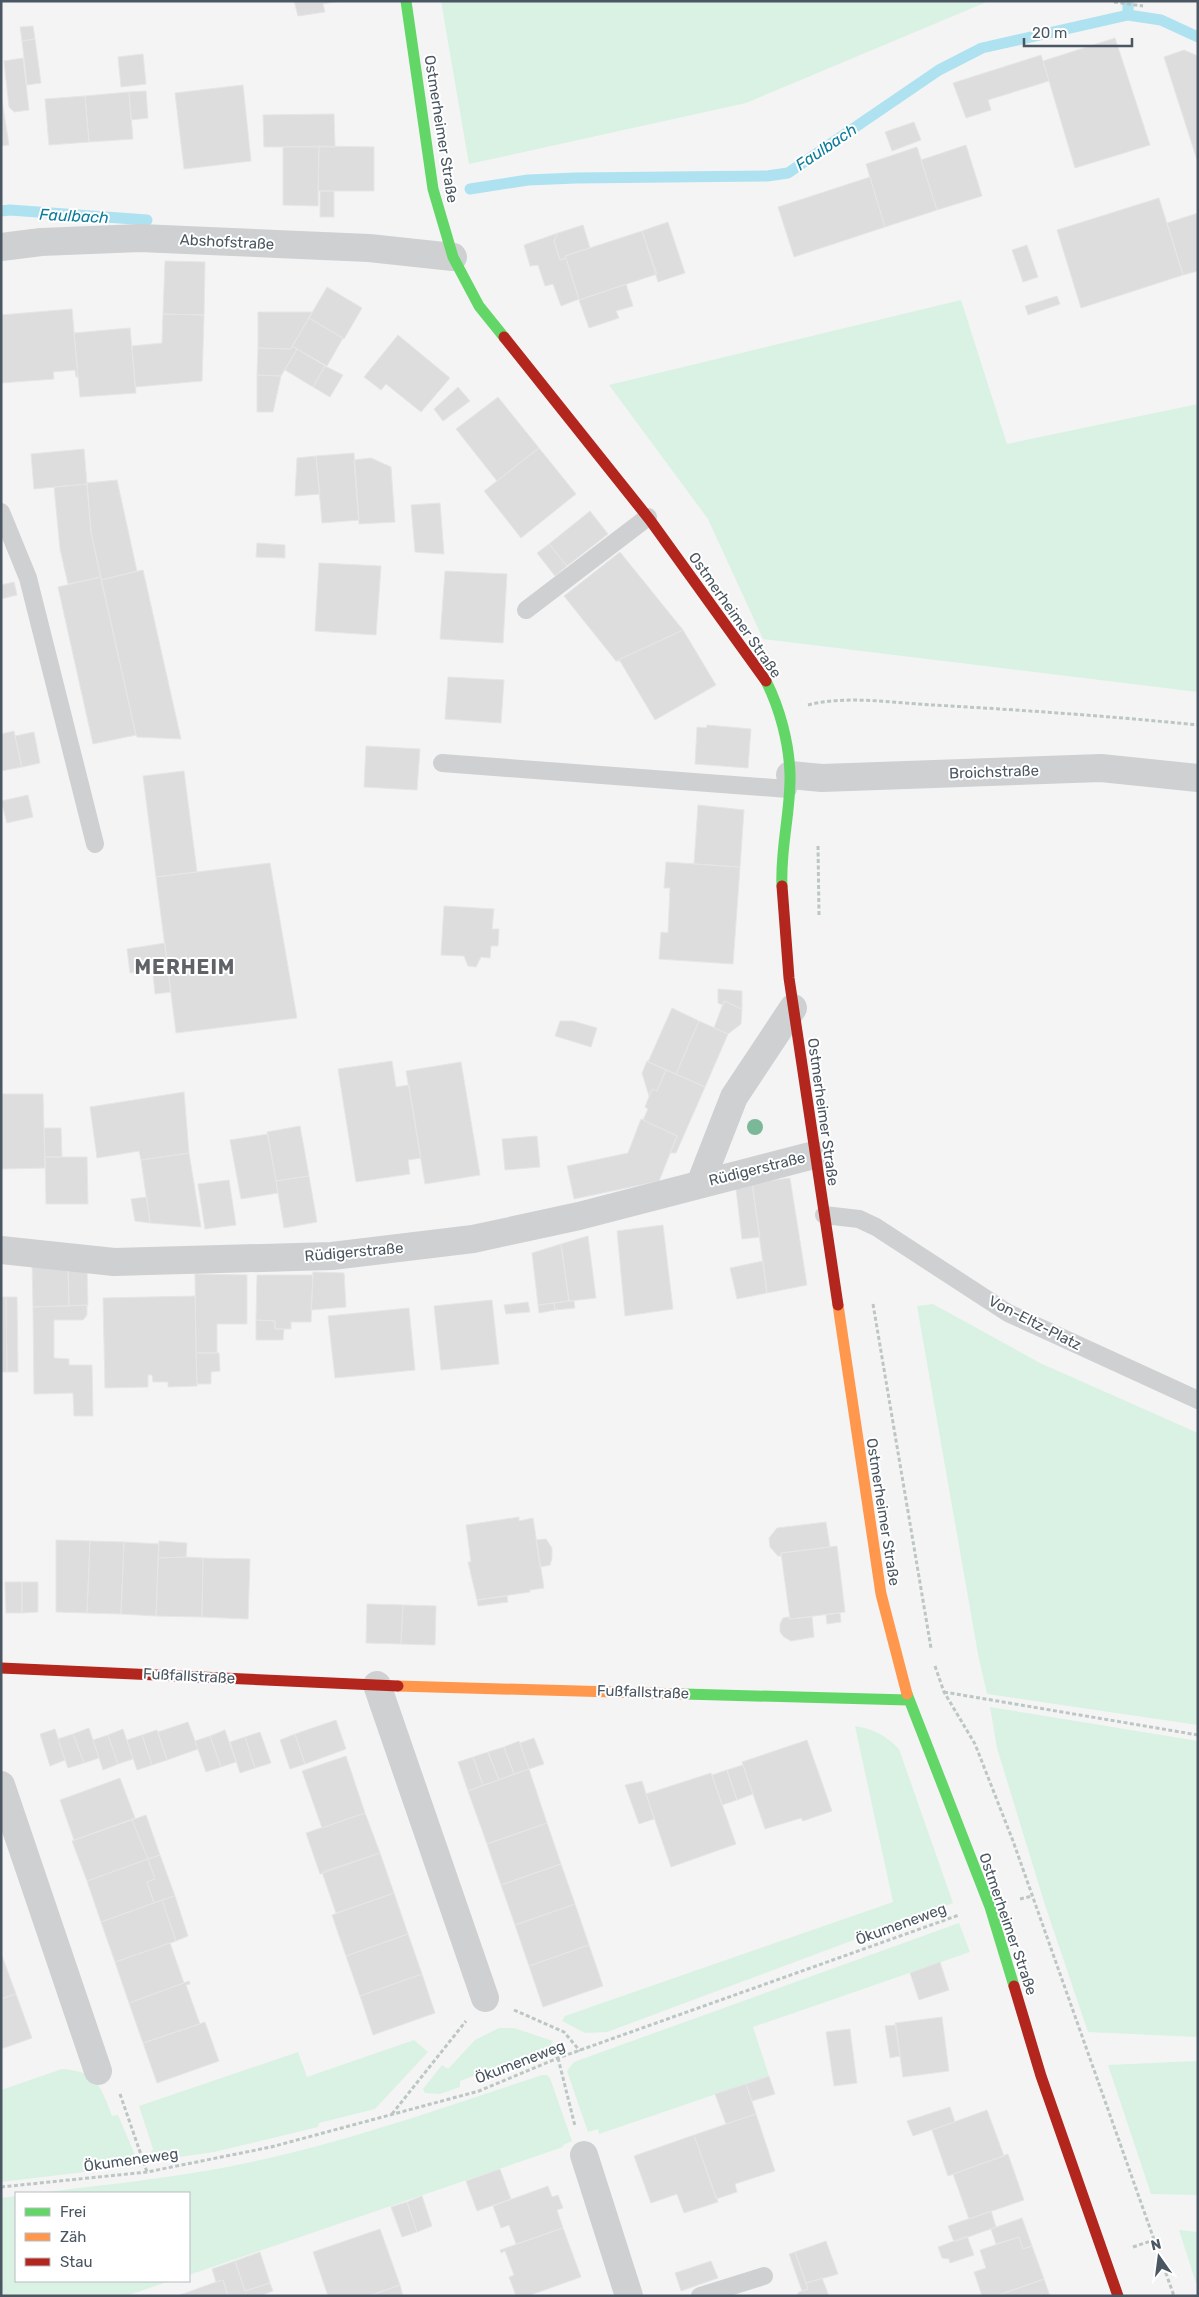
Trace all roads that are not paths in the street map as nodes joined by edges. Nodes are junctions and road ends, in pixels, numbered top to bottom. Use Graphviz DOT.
graph roads {
  1 [pos="406,1"];
  2 [pos="1,247"];
  3 [pos="453,258"];
  4 [pos="1,512"];
  5 [pos="648,516"];
  6 [pos="526,610"];
  7 [pos="442,763"];
  8 [pos="1198,778"];
  9 [pos="789,782"];
  10 [pos="95,844"];
  11 [pos="793,1008"];
  12 [pos="814,1155"];
  13 [pos="700,1184"];
  14 [pos="824,1215"];
  15 [pos="1,1250"];
  16 [pos="1198,1400"];
  17 [pos="1,1668"];
  18 [pos="377,1685"];
  19 [pos="908,1700"];
  20 [pos="1,1785"];
  21 [pos="485,1998"];
  22 [pos="98,2071"];
  23 [pos="584,2155"];
  24 [pos="764,2276"];
  25 [pos="629,2296"];
  26 [pos="700,2296"];
  27 [pos="1118,2296"];
  1 -- 3 [label="street, Ostmerheimer Straße"];
  2 -- 3 [label="street, Abshofstraße"];
  3 -- 5 [label="street, Ostmerheimer Straße"];
  4 -- 10 [label="lane"];
  5 -- 6 [label="lane"];
  5 -- 9 [label="street, Ostmerheimer Straße"];
  7 -- 9 [label="lane"];
  8 -- 9 [label="street, Broichstraße"];
  9 -- 11 [label="street, Ostmerheimer Straße"];
  11 -- 12 [label="street, Ostmerheimer Straße"];
  11 -- 13 [label="street, Rüdigerstraße"];
  12 -- 13 [label="street, Rüdigerstraße"];
  12 -- 14 [label="street, Ostmerheimer Straße"];
  13 -- 15 [label="street, Rüdigerstraße"];
  14 -- 16 [label="lane, Von-Eltz-Platz"];
  14 -- 19 [label="street, Ostmerheimer Straße"];
  17 -- 18 [label="street, Fußfallstraße"];
  18 -- 19 [label="street, Fußfallstraße"];
  18 -- 21 [label="street"];
  19 -- 27 [label="street, Ostmerheimer Straße"];
  20 -- 22 [label="street"];
  23 -- 25 [label="street"];
  24 -- 26 [label="lane"];
}
